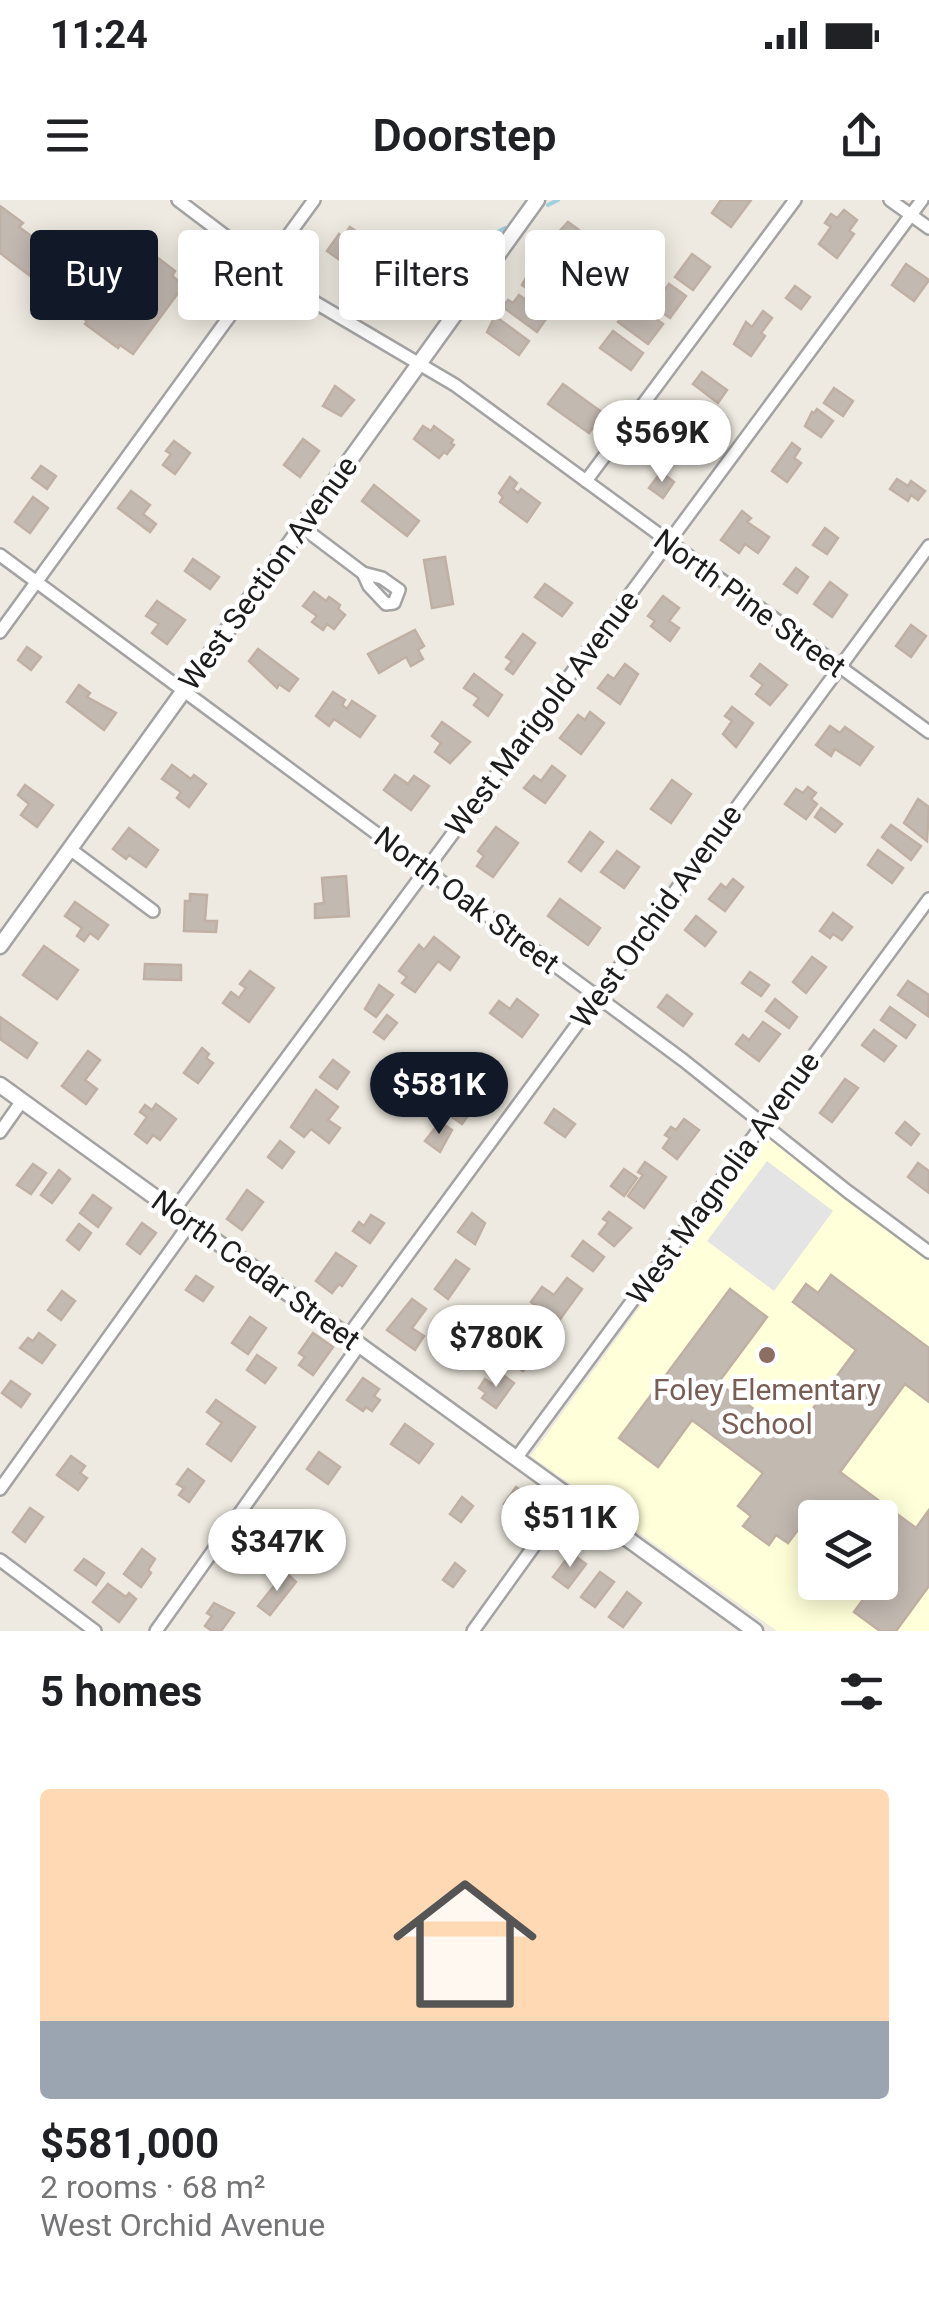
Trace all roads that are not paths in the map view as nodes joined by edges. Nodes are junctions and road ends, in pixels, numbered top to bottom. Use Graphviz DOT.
graph roads {
  1 [pos="178,200"];
  2 [pos="314,200"];
  3 [pos="537,200"];
  4 [pos="795,200"];
  5 [pos="890,200"];
  6 [pos="922,200"];
  7 [pos="911,215"];
  8 [pos="929,228"];
  9 [pos="218,230"];
  10 [pos="292,230"];
  11 [pos="319,303"];
  12 [pos="227,320"];
  13 [pos="420,362"];
  14 [pos="586,481"];
  15 [pos="302,526"];
  16 [pos="668,542"];
  17 [pos="929,546"];
  18 [pos="0,555"];
  19 [pos="363,573"];
  20 [pos="36,582"];
  21 [pos="0,632"];
  22 [pos="839,668"];
  23 [pos="184,690"];
  24 [pos="929,732"];
  25 [pos="70,850"];
  26 [pos="426,870"];
  27 [pos="929,899"];
  28 [pos="153,911"];
  29 [pos="0,946"];
  30 [pos="597,996"];
  31 [pos="0,1085"];
  32 [pos="22,1101"];
  33 [pos="762,1124"];
  34 [pos="0,1132"];
  35 [pos="174,1210"];
  36 [pos="190,1222"];
  37 [pos="929,1252"];
  38 [pos="354,1340"];
  39 [pos="517,1457"];
  40 [pos="0,1488"];
  41 [pos="570,1496"];
  42 [pos="0,1560"];
  43 [pos="95,1631"];
  44 [pos="156,1631"];
  45 [pos="474,1631"];
  46 [pos="755,1631"];
  1 -- 9 [label="street, North Pine Street"];
  2 -- 10 [label="street"];
  3 -- 13 [label="street, West Section Avenue"];
  4 -- 14 [label="street"];
  5 -- 7 [label="street"];
  6 -- 7 [label="street, West Marigold Avenue"];
  7 -- 8 [label="street"];
  7 -- 16 [label="street, West Marigold Avenue"];
  11 -- 13 [label="street, North Pine Street"];
  12 -- 20 [label="street"];
  13 -- 14 [label="street, North Pine Street"];
  13 -- 15 [label="street, West Section Avenue"];
  14 -- 16 [label="street, North Pine Street"];
  15 -- 19 [label="street"];
  15 -- 23 [label="street, West Section Avenue"];
  16 -- 22 [label="street, North Pine Street"];
  16 -- 26 [label="street, West Marigold Avenue"];
  17 -- 22 [label="street, West Orchid Avenue"];
  18 -- 20 [label="street, North Oak Street"];
  20 -- 21 [label="street"];
  20 -- 23 [label="street, North Oak Street"];
  22 -- 24 [label="street, North Pine Street"];
  22 -- 30 [label="street, West Orchid Avenue"];
  23 -- 25 [label="street, West Section Avenue"];
  23 -- 26 [label="street, North Oak Street"];
  25 -- 28 [label="street"];
  25 -- 29 [label="street, West Section Avenue"];
  26 -- 30 [label="street, North Oak Street"];
  26 -- 35 [label="street, West Marigold Avenue"];
  27 -- 33 [label="street, West Magnolia Avenue"];
  30 -- 33 [label="street, North Oak Street"];
  30 -- 38 [label="street, West Orchid Avenue"];
  31 -- 32 [label="street, North Cedar Street"];
  32 -- 34 [label="street"];
  32 -- 35 [label="street, North Cedar Street"];
  33 -- 37 [label="street, North Oak Street"];
  33 -- 39 [label="street, West Magnolia Avenue"];
  35 -- 36 [label="street, North Cedar Street"];
  36 -- 38 [label="street, North Cedar Street"];
  36 -- 40 [label="street"];
  38 -- 39 [label="street, North Cedar Street"];
  38 -- 44 [label="street, West Orchid Avenue"];
  39 -- 41 [label="street, North Cedar Street"];
  41 -- 45 [label="street"];
  41 -- 46 [label="street, North Cedar Street"];
  42 -- 43 [label="street"];
}
